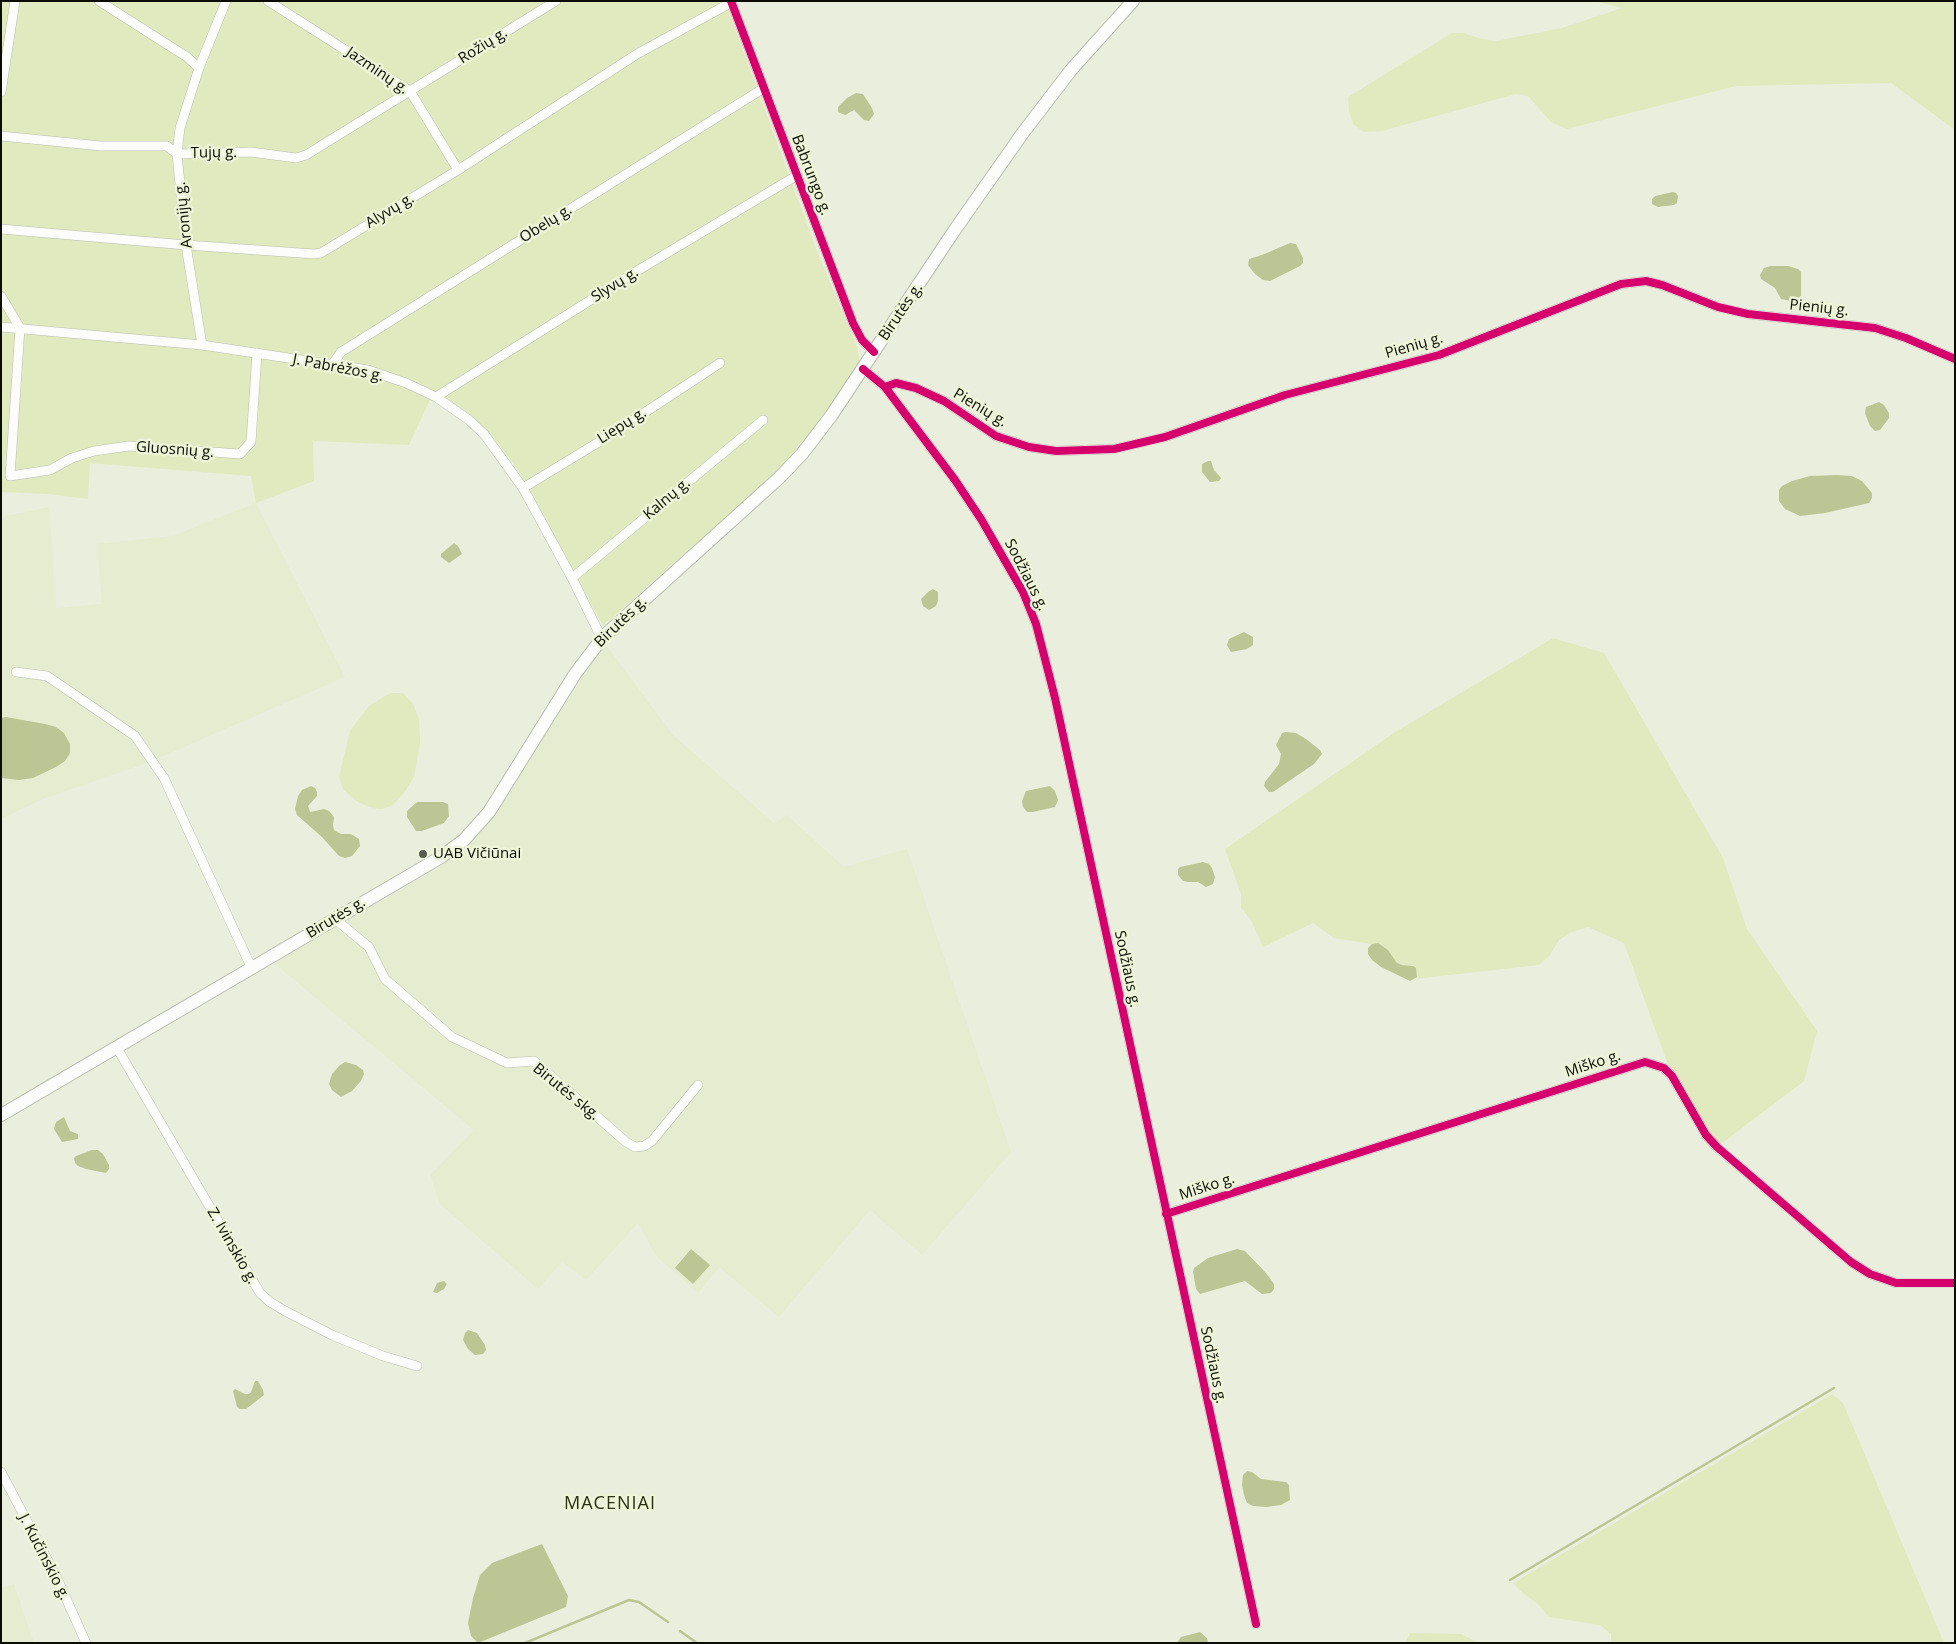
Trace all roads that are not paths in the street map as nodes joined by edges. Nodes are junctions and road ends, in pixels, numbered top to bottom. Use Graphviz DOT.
graph roads {
  1 [pos="15,1"];
  2 [pos="99,1"];
  3 [pos="226,1"];
  4 [pos="268,1"];
  5 [pos="556,1"];
  6 [pos="1133,1"];
  7 [pos="732,2"];
  8 [pos="199,68"];
  9 [pos="764,88"];
  10 [pos="410,91"];
  11 [pos="1,92"];
  12 [pos="1,136"];
  13 [pos="178,154"];
  14 [pos="458,170"];
  15 [pos="796,176"];
  16 [pos="1,229"];
  17 [pos="186,245"];
  18 [pos="1,296"];
  19 [pos="1,327"];
  20 [pos="20,328"];
  21 [pos="202,345"];
  22 [pos="874,352"];
  23 [pos="257,353"];
  24 [pos="1955,359"];
  25 [pos="720,363"];
  26 [pos="332,365"];
  27 [pos="863,369"];
  28 [pos="885,388"];
  29 [pos="436,397"];
  30 [pos="763,420"];
  31 [pos="523,488"];
  32 [pos="572,578"];
  33 [pos="603,637"];
  34 [pos="16,672"];
  35 [pos="335,919"];
  36 [pos="252,969"];
  37 [pos="116,1048"];
  38 [pos="698,1085"];
  39 [pos="1,1115"];
  40 [pos="1166,1214"];
  41 [pos="1955,1283"];
  42 [pos="417,1366"];
  43 [pos="1,1472"];
  44 [pos="1256,1624"];
  45 [pos="86,1643"];
  1 -- 11 [label="street"];
  2 -- 8 [label="street"];
  3 -- 8 [label="street, Aronijų g."];
  4 -- 10 [label="street, Jazminų g."];
  5 -- 10 [label="street, Rožių g."];
  6 -- 22 [label="main road, Birutės g."];
  7 -- 9 [label="street, Babrungo g."];
  7 -- 14 [label="street, Alyvų g."];
  8 -- 13 [label="street, Aronijų g."];
  9 -- 15 [label="street, Babrungo g."];
  9 -- 26 [label="street, Obelų g."];
  10 -- 13 [label="street, Tujų g."];
  10 -- 14 [label="street, Jazminų g."];
  12 -- 13 [label="street, Tujų g."];
  13 -- 17 [label="street, Aronijų g."];
  14 -- 17 [label="street, Alyvų g."];
  15 -- 22 [label="street, Babrungo g."];
  15 -- 29 [label="street, Slyvų g."];
  16 -- 17 [label="street, Alyvų g."];
  17 -- 21 [label="street, Aronijų g."];
  18 -- 20 [label="street"];
  19 -- 20 [label="street, J. Pabrėžos g."];
  20 -- 21 [label="street, J. Pabrėžos g."];
  20 -- 23 [label="street, Gluosnių g."];
  21 -- 23 [label="street, J. Pabrėžos g."];
  22 -- 27 [label="main road, Birutės g."];
  23 -- 26 [label="street, J. Pabrėžos g."];
  24 -- 28 [label="street, Pienių g."];
  25 -- 31 [label="street, Liepų g."];
  26 -- 29 [label="street, J. Pabrėžos g."];
  27 -- 28 [label="street, Sodžiaus g."];
  27 -- 33 [label="main road, Birutės g."];
  28 -- 40 [label="street, Sodžiaus g."];
  29 -- 31 [label="street, J. Pabrėžos g."];
  30 -- 32 [label="street, Kalnų g."];
  31 -- 32 [label="street, J. Pabrėžos g."];
  32 -- 33 [label="street, J. Pabrėžos g."];
  33 -- 35 [label="main road, Birutės g."];
  34 -- 36 [label="street"];
  35 -- 36 [label="main road, Birutės g."];
  35 -- 38 [label="street, Birutės skg."];
  36 -- 37 [label="main road, Birutės g."];
  37 -- 39 [label="main road, Birutės g."];
  37 -- 42 [label="street, Z. Ivinskio g."];
  40 -- 41 [label="street, Miško g."];
  40 -- 44 [label="street, Sodžiaus g."];
  43 -- 45 [label="street, J. Kučinskio g."];
}
